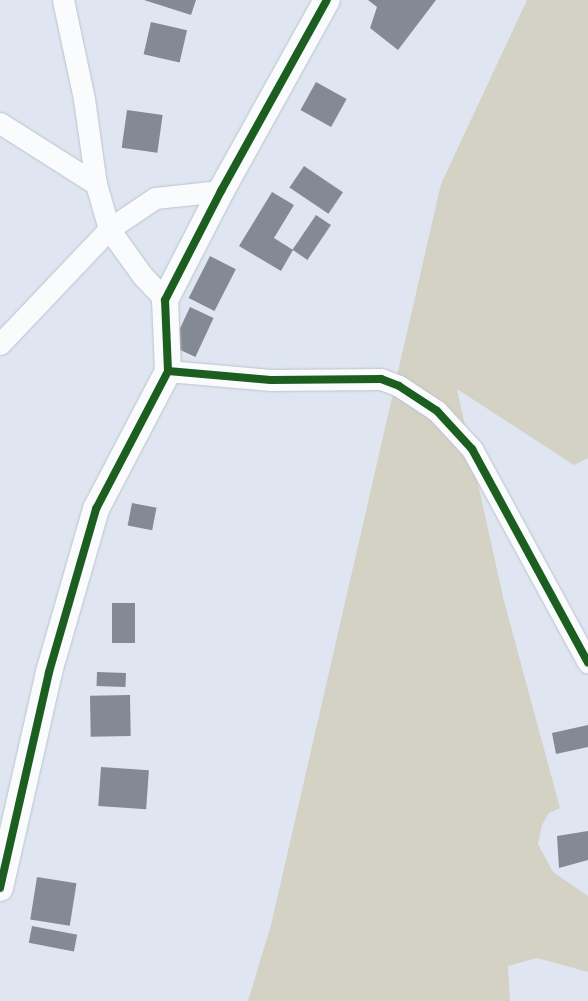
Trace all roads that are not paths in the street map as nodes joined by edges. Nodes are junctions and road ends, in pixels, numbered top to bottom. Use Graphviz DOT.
graph roads {
  1 [pos="63,0"];
  2 [pos="326,0"];
  3 [pos="0,123"];
  4 [pos="96,184"];
  5 [pos="221,191"];
  6 [pos="109,229"];
  7 [pos="165,300"];
  8 [pos="0,344"];
  9 [pos="168,371"];
  10 [pos="588,663"];
  11 [pos="0,888"];
  1 -- 4 [label="street"];
  2 -- 5 [label="street"];
  3 -- 4 [label="street"];
  4 -- 6 [label="street"];
  5 -- 6 [label="street"];
  5 -- 7 [label="street"];
  6 -- 7 [label="street"];
  6 -- 8 [label="street"];
  7 -- 9 [label="street"];
  9 -- 10 [label="street"];
  9 -- 11 [label="street"];
}
